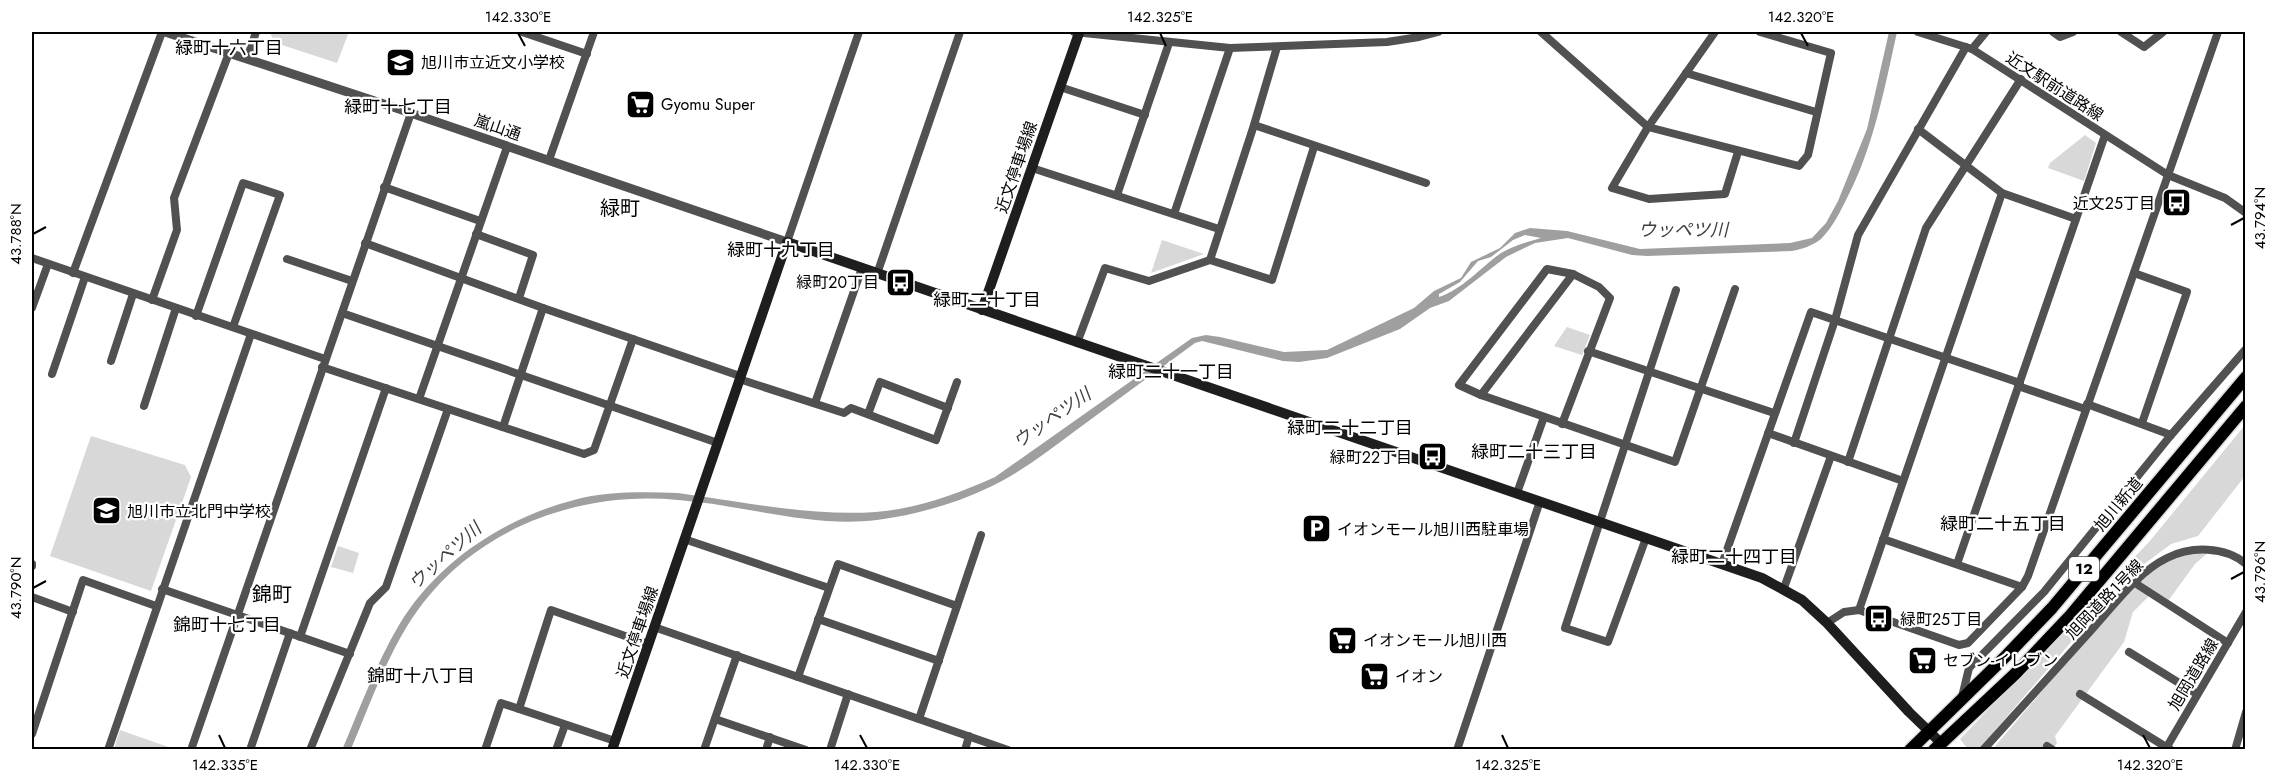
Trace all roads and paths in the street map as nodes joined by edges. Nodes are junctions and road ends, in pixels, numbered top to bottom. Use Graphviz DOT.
graph roads {
  1 [pos="164,32"];
  2 [pos="256,32"];
  3 [pos="522,32"];
  4 [pos="594,32"];
  5 [pos="859,32"];
  6 [pos="960,32"];
  7 [pos="1076,32"];
  8 [pos="1438,32"];
  9 [pos="1541,32"];
  10 [pos="1715,32"];
  11 [pos="1760,32"];
  12 [pos="1919,32"];
  13 [pos="1986,32"];
  14 [pos="2053,32"];
  15 [pos="2073,32"];
  16 [pos="2121,32"];
  17 [pos="2163,32"];
  18 [pos="2218,32"];
  19 [pos="1169,43"];
  20 [pos="1277,47"];
  21 [pos="1230,48"];
  22 [pos="1969,48"];
  23 [pos="229,53"];
  24 [pos="587,54"];
  25 [pos="247,60"];
  26 [pos="1686,73"];
  27 [pos="2021,79"];
  28 [pos="1060,87"];
  29 [pos="1816,112"];
  30 [pos="411,113"];
  31 [pos="1145,115"];
  32 [pos="1254,125"];
  33 [pos="1648,127"];
  34 [pos="1918,129"];
  35 [pos="2105,135"];
  36 [pos="507,147"];
  37 [pos="1314,147"];
  38 [pos="1738,152"];
  39 [pos="549,160"];
  40 [pos="1965,165"];
  41 [pos="1032,168"];
  42 [pos="2168,175"];
  43 [pos="1426,183"];
  44 [pos="384,188"];
  45 [pos="2002,193"];
  46 [pos="1118,195"];
  47 [pos="2246,213"];
  48 [pos="1174,214"];
  49 [pos="2076,219"];
  50 [pos="480,220"];
  51 [pos="1219,229"];
  52 [pos="476,234"];
  53 [pos="787,242"];
  54 [pos="365,243"];
  55 [pos="32,258"];
  56 [pos="287,259"];
  57 [pos="1210,260"];
  58 [pos="48,264"];
  59 [pos="861,268"];
  60 [pos="73,273"];
  61 [pos="2134,273"];
  62 [pos="877,274"];
  63 [pos="1573,274"];
  64 [pos="461,276"];
  65 [pos="85,277"];
  66 [pos="352,281"];
  67 [pos="1735,289"];
  68 [pos="1676,290"];
  69 [pos="133,294"];
  70 [pos="519,298"];
  71 [pos="152,300"];
  72 [pos="32,308"];
  73 [pos="176,308"];
  74 [pos="543,308"];
  75 [pos="982,310"];
  76 [pos="342,313"];
  77 [pos="196,316"];
  78 [pos="1835,320"];
  79 [pos="233,327"];
  80 [pos="251,334"];
  81 [pos="1889,338"];
  82 [pos="633,339"];
  83 [pos="1077,343"];
  84 [pos="438,346"];
  85 [pos="2246,349"];
  86 [pos="1588,351"];
  87 [pos="1945,358"];
  88 [pos="111,361"];
  89 [pos="323,363"];
  90 [pos="1649,370"];
  91 [pos="52,374"];
  92 [pos="520,375"];
  93 [pos="740,377"];
  94 [pos="2246,377"];
  95 [pos="957,382"];
  96 [pos="2019,384"];
  97 [pos="386,388"];
  98 [pos="1702,388"];
  99 [pos="1480,395"];
  100 [pos="418,399"];
  101 [pos="815,403"];
  102 [pos="144,406"];
  103 [pos="609,406"];
  104 [pos="2246,406"];
  105 [pos="2086,407"];
  106 [pos="948,408"];
  107 [pos="448,409"];
  108 [pos="1774,413"];
  109 [pos="867,414"];
  110 [pos="1544,417"];
  111 [pos="2142,423"];
  112 [pos="1562,424"];
  113 [pos="503,427"];
  114 [pos="1768,433"];
  115 [pos="2171,435"];
  116 [pos="718,443"];
  117 [pos="1794,443"];
  118 [pos="1624,445"];
  119 [pos="1831,456"];
  120 [pos="1848,462"];
  121 [pos="1902,482"];
  122 [pos="1517,493"];
  123 [pos="1540,501"];
  124 [pos="1598,521"];
  125 [pos="981,535"];
  126 [pos="1646,538"];
  127 [pos="684,539"];
  128 [pos="1883,539"];
  129 [pos="1722,564"];
  130 [pos="1957,564"];
  131 [pos="2246,564"];
  132 [pos="2135,583"];
  133 [pos="2022,586"];
  134 [pos="829,588"];
  135 [pos="1784,588"];
  136 [pos="162,589"];
  137 [pos="32,597"];
  138 [pos="156,606"];
  139 [pos="957,606"];
  140 [pos="1859,610"];
  141 [pos="73,612"];
  142 [pos="2246,612"];
  143 [pos="237,615"];
  144 [pos="818,619"];
  145 [pos="1827,622"];
  146 [pos="654,627"];
  147 [pos="290,633"];
  148 [pos="300,637"];
  149 [pos="2228,643"];
  150 [pos="648,644"];
  151 [pos="2129,652"];
  152 [pos="350,654"];
  153 [pos="737,655"];
  154 [pos="939,661"];
  155 [pos="798,677"];
  156 [pos="848,694"];
  157 [pos="2080,694"];
  158 [pos="2197,694"];
  159 [pos="1962,699"];
  160 [pos="519,709"];
  161 [pos="2246,712"];
  162 [pos="714,719"];
  163 [pos="919,719"];
  164 [pos="565,725"];
  165 [pos="1929,732"];
  166 [pos="32,734"];
  167 [pos="969,736"];
  168 [pos="770,737"];
  169 [pos="613,745"];
  170 [pos="1942,747"];
  171 [pos="2168,749"];
  172 [pos="108,750"];
  173 [pos="191,750"];
  174 [pos="250,750"];
  175 [pos="310,750"];
  176 [pos="485,750"];
  177 [pos="556,750"];
  178 [pos="704,750"];
  179 [pos="766,750"];
  180 [pos="806,750"];
  181 [pos="830,750"];
  182 [pos="964,750"];
  183 [pos="1008,750"];
  184 [pos="1456,750"];
  185 [pos="1910,750"];
  186 [pos="1983,750"];
  187 [pos="2235,750"];
  1 -- 23 [label="street, 嵐山通"];
  1 -- 60 [label="street"];
  2 -- 25 [label="street"];
  3 -- 24 [label="street"];
  4 -- 24 [label="street"];
  5 -- 53 [label="street"];
  6 -- 62 [label="street"];
  7 -- 19 [label="street"];
  7 -- 28 [label="main road, 近文停車場線"];
  8 -- 20 [label="street"];
  9 -- 33 [label="street"];
  10 -- 26 [label="street"];
  11 -- 29 [label="street"];
  12 -- 22 [label="street, 近文駅前道路線"];
  13 -- 22 [label="street"];
  14 -- 15 [label="street"];
  16 -- 17 [label="street"];
  18 -- 42 [label="street"];
  19 -- 21 [label="street"];
  19 -- 31 [label="street"];
  20 -- 21 [label="street"];
  20 -- 32 [label="street"];
  21 -- 48 [label="street"];
  22 -- 27 [label="street, 近文駅前道路線"];
  22 -- 34 [label="street"];
  23 -- 25 [label="street, 嵐山通"];
  23 -- 71 [label="street"];
  24 -- 39 [label="street"];
  25 -- 30 [label="street, 嵐山通"];
  26 -- 29 [label="street"];
  26 -- 33 [label="street"];
  27 -- 35 [label="street, 近文駅前道路線"];
  27 -- 40 [label="street"];
  28 -- 31 [label="street"];
  28 -- 41 [label="main road, 近文停車場線"];
  29 -- 38 [label="street"];
  30 -- 36 [label="street, 嵐山通"];
  30 -- 44 [label="street"];
  31 -- 46 [label="street"];
  32 -- 37 [label="street"];
  32 -- 51 [label="street"];
  33 -- 38 [label="street"];
  33 -- 38 [label="street"];
  34 -- 40 [label="street"];
  34 -- 78 [label="street"];
  35 -- 42 [label="street, 近文駅前道路線"];
  35 -- 49 [label="street"];
  36 -- 39 [label="street, 嵐山通"];
  36 -- 50 [label="street"];
  37 -- 43 [label="street"];
  37 -- 57 [label="street"];
  39 -- 53 [label="street, 嵐山通"];
  40 -- 45 [label="street"];
  40 -- 81 [label="street"];
  41 -- 46 [label="street"];
  41 -- 75 [label="main road, 近文停車場線"];
  42 -- 47 [label="street, 近文駅前道路線"];
  42 -- 61 [label="street"];
  44 -- 50 [label="street"];
  44 -- 54 [label="street"];
  45 -- 49 [label="street"];
  45 -- 87 [label="street"];
  46 -- 48 [label="street"];
  48 -- 51 [label="street"];
  49 -- 96 [label="street"];
  50 -- 52 [label="street"];
  51 -- 57 [label="street"];
  52 -- 64 [label="street"];
  52 -- 70 [label="street"];
  53 -- 59 [label="main road"];
  53 -- 93 [label="main road"];
  54 -- 64 [label="street"];
  54 -- 66 [label="street"];
  55 -- 58 [label="street"];
  56 -- 66 [label="street"];
  57 -- 83 [label="street"];
  58 -- 60 [label="street"];
  58 -- 72 [label="street"];
  59 -- 62 [label="main road"];
  59 -- 101 [label="street"];
  60 -- 65 [label="street"];
  61 -- 105 [label="street"];
  61 -- 111 [label="street"];
  62 -- 75 [label="main road"];
  63 -- 86 [label="street"];
  63 -- 99 [label="street"];
  63 -- 99 [label="street"];
  64 -- 70 [label="street"];
  64 -- 84 [label="street"];
  65 -- 69 [label="street"];
  65 -- 91 [label="street"];
  66 -- 76 [label="street"];
  67 -- 98 [label="street"];
  68 -- 90 [label="street"];
  69 -- 71 [label="street"];
  69 -- 88 [label="street"];
  70 -- 74 [label="street"];
  71 -- 73 [label="street"];
  73 -- 77 [label="street"];
  73 -- 102 [label="street"];
  74 -- 82 [label="street"];
  74 -- 92 [label="street"];
  75 -- 83 [label="main road"];
  76 -- 84 [label="street"];
  76 -- 89 [label="street"];
  77 -- 79 [label="street"];
  77 -- 79 [label="street"];
  78 -- 81 [label="street"];
  78 -- 108 [label="street"];
  78 -- 117 [label="street"];
  79 -- 80 [label="street"];
  80 -- 89 [label="street"];
  80 -- 136 [label="street"];
  81 -- 87 [label="street"];
  81 -- 120 [label="street"];
  82 -- 93 [label="street"];
  82 -- 103 [label="street"];
  83 -- 122 [label="main road"];
  84 -- 92 [label="street"];
  84 -- 100 [label="street"];
  85 -- 115 [label="street"];
  86 -- 90 [label="street"];
  86 -- 112 [label="street"];
  87 -- 96 [label="street"];
  87 -- 121 [label="street"];
  89 -- 97 [label="street"];
  89 -- 143 [label="street"];
  90 -- 98 [label="street"];
  90 -- 118 [label="street"];
  92 -- 103 [label="street"];
  92 -- 113 [label="street"];
  93 -- 101 [label="street"];
  93 -- 116 [label="main road"];
  94 -- 159 [label="highway, 旭川新道 / 12"];
  95 -- 106 [label="street"];
  96 -- 105 [label="street"];
  96 -- 130 [label="street"];
  97 -- 100 [label="street"];
  97 -- 148 [label="street"];
  98 -- 108 [label="street"];
  98 -- 118 [label="street"];
  99 -- 110 [label="street"];
  100 -- 107 [label="street"];
  101 -- 109 [label="street"];
  103 -- 113 [label="street"];
  103 -- 116 [label="street"];
  104 -- 170 [label="highway, 12"];
  105 -- 111 [label="street"];
  105 -- 133 [label="street"];
  106 -- 109 [label="street"];
  106 -- 109 [label="street"];
  107 -- 113 [label="street"];
  107 -- 152 [label="street"];
  108 -- 114 [label="street"];
  110 -- 112 [label="street"];
  110 -- 122 [label="street"];
  111 -- 115 [label="street"];
  112 -- 118 [label="street"];
  114 -- 117 [label="street"];
  114 -- 129 [label="street"];
  115 -- 159 [label="street"];
  116 -- 127 [label="main road, 近文停車場線"];
  117 -- 119 [label="street"];
  118 -- 124 [label="street"];
  119 -- 120 [label="street"];
  119 -- 135 [label="street"];
  120 -- 121 [label="street"];
  121 -- 128 [label="street"];
  122 -- 123 [label="main road"];
  123 -- 124 [label="main road"];
  123 -- 184 [label="street"];
  124 -- 126 [label="main road"];
  124 -- 126 [label="street"];
  125 -- 139 [label="street"];
  126 -- 129 [label="main road"];
  127 -- 134 [label="street"];
  127 -- 146 [label="main road, 近文停車場線"];
  128 -- 130 [label="street"];
  128 -- 140 [label="street"];
  129 -- 135 [label="main road"];
  130 -- 133 [label="street"];
  131 -- 132 [label="street, 旭岡道路1号線"];
  132 -- 149 [label="street"];
  132 -- 186 [label="street, 旭岡道路1号線"];
  133 -- 140 [label="street"];
  134 -- 139 [label="street"];
  134 -- 144 [label="street"];
  135 -- 145 [label="main road"];
  136 -- 138 [label="street"];
  136 -- 143 [label="street"];
  137 -- 141 [label="street"];
  138 -- 141 [label="street"];
  138 -- 172 [label="street"];
  139 -- 154 [label="street"];
  140 -- 145 [label="street"];
  141 -- 166 [label="street"];
  142 -- 149 [label="street, 旭岡道路線"];
  143 -- 147 [label="street"];
  143 -- 173 [label="street"];
  144 -- 154 [label="street"];
  144 -- 155 [label="street"];
  145 -- 165 [label="main road"];
  146 -- 150 [label="main road, 近文停車場線"];
  146 -- 153 [label="street"];
  147 -- 148 [label="street"];
  147 -- 174 [label="street"];
  148 -- 152 [label="street"];
  149 -- 158 [label="street, 旭岡道路線"];
  150 -- 160 [label="street"];
  150 -- 169 [label="main road, 近文停車場線"];
  151 -- 158 [label="street"];
  152 -- 175 [label="street"];
  153 -- 155 [label="street"];
  153 -- 162 [label="street"];
  154 -- 163 [label="street"];
  155 -- 156 [label="street"];
  156 -- 163 [label="street"];
  156 -- 181 [label="street"];
  157 -- 171 [label="street"];
  158 -- 171 [label="street, 旭岡道路線"];
  159 -- 165 [label="highway, 旭川新道 / 12"];
  160 -- 164 [label="street"];
  160 -- 176 [label="street"];
  161 -- 187 [label="street"];
  162 -- 168 [label="street"];
  162 -- 178 [label="street"];
  163 -- 167 [label="street"];
  164 -- 169 [label="street"];
  164 -- 177 [label="street"];
  165 -- 170 [label="main road"];
  165 -- 185 [label="highway, 旭川新道 / 12"];
  167 -- 182 [label="street"];
  167 -- 183 [label="street"];
  168 -- 179 [label="street"];
  168 -- 180 [label="street"];
}
